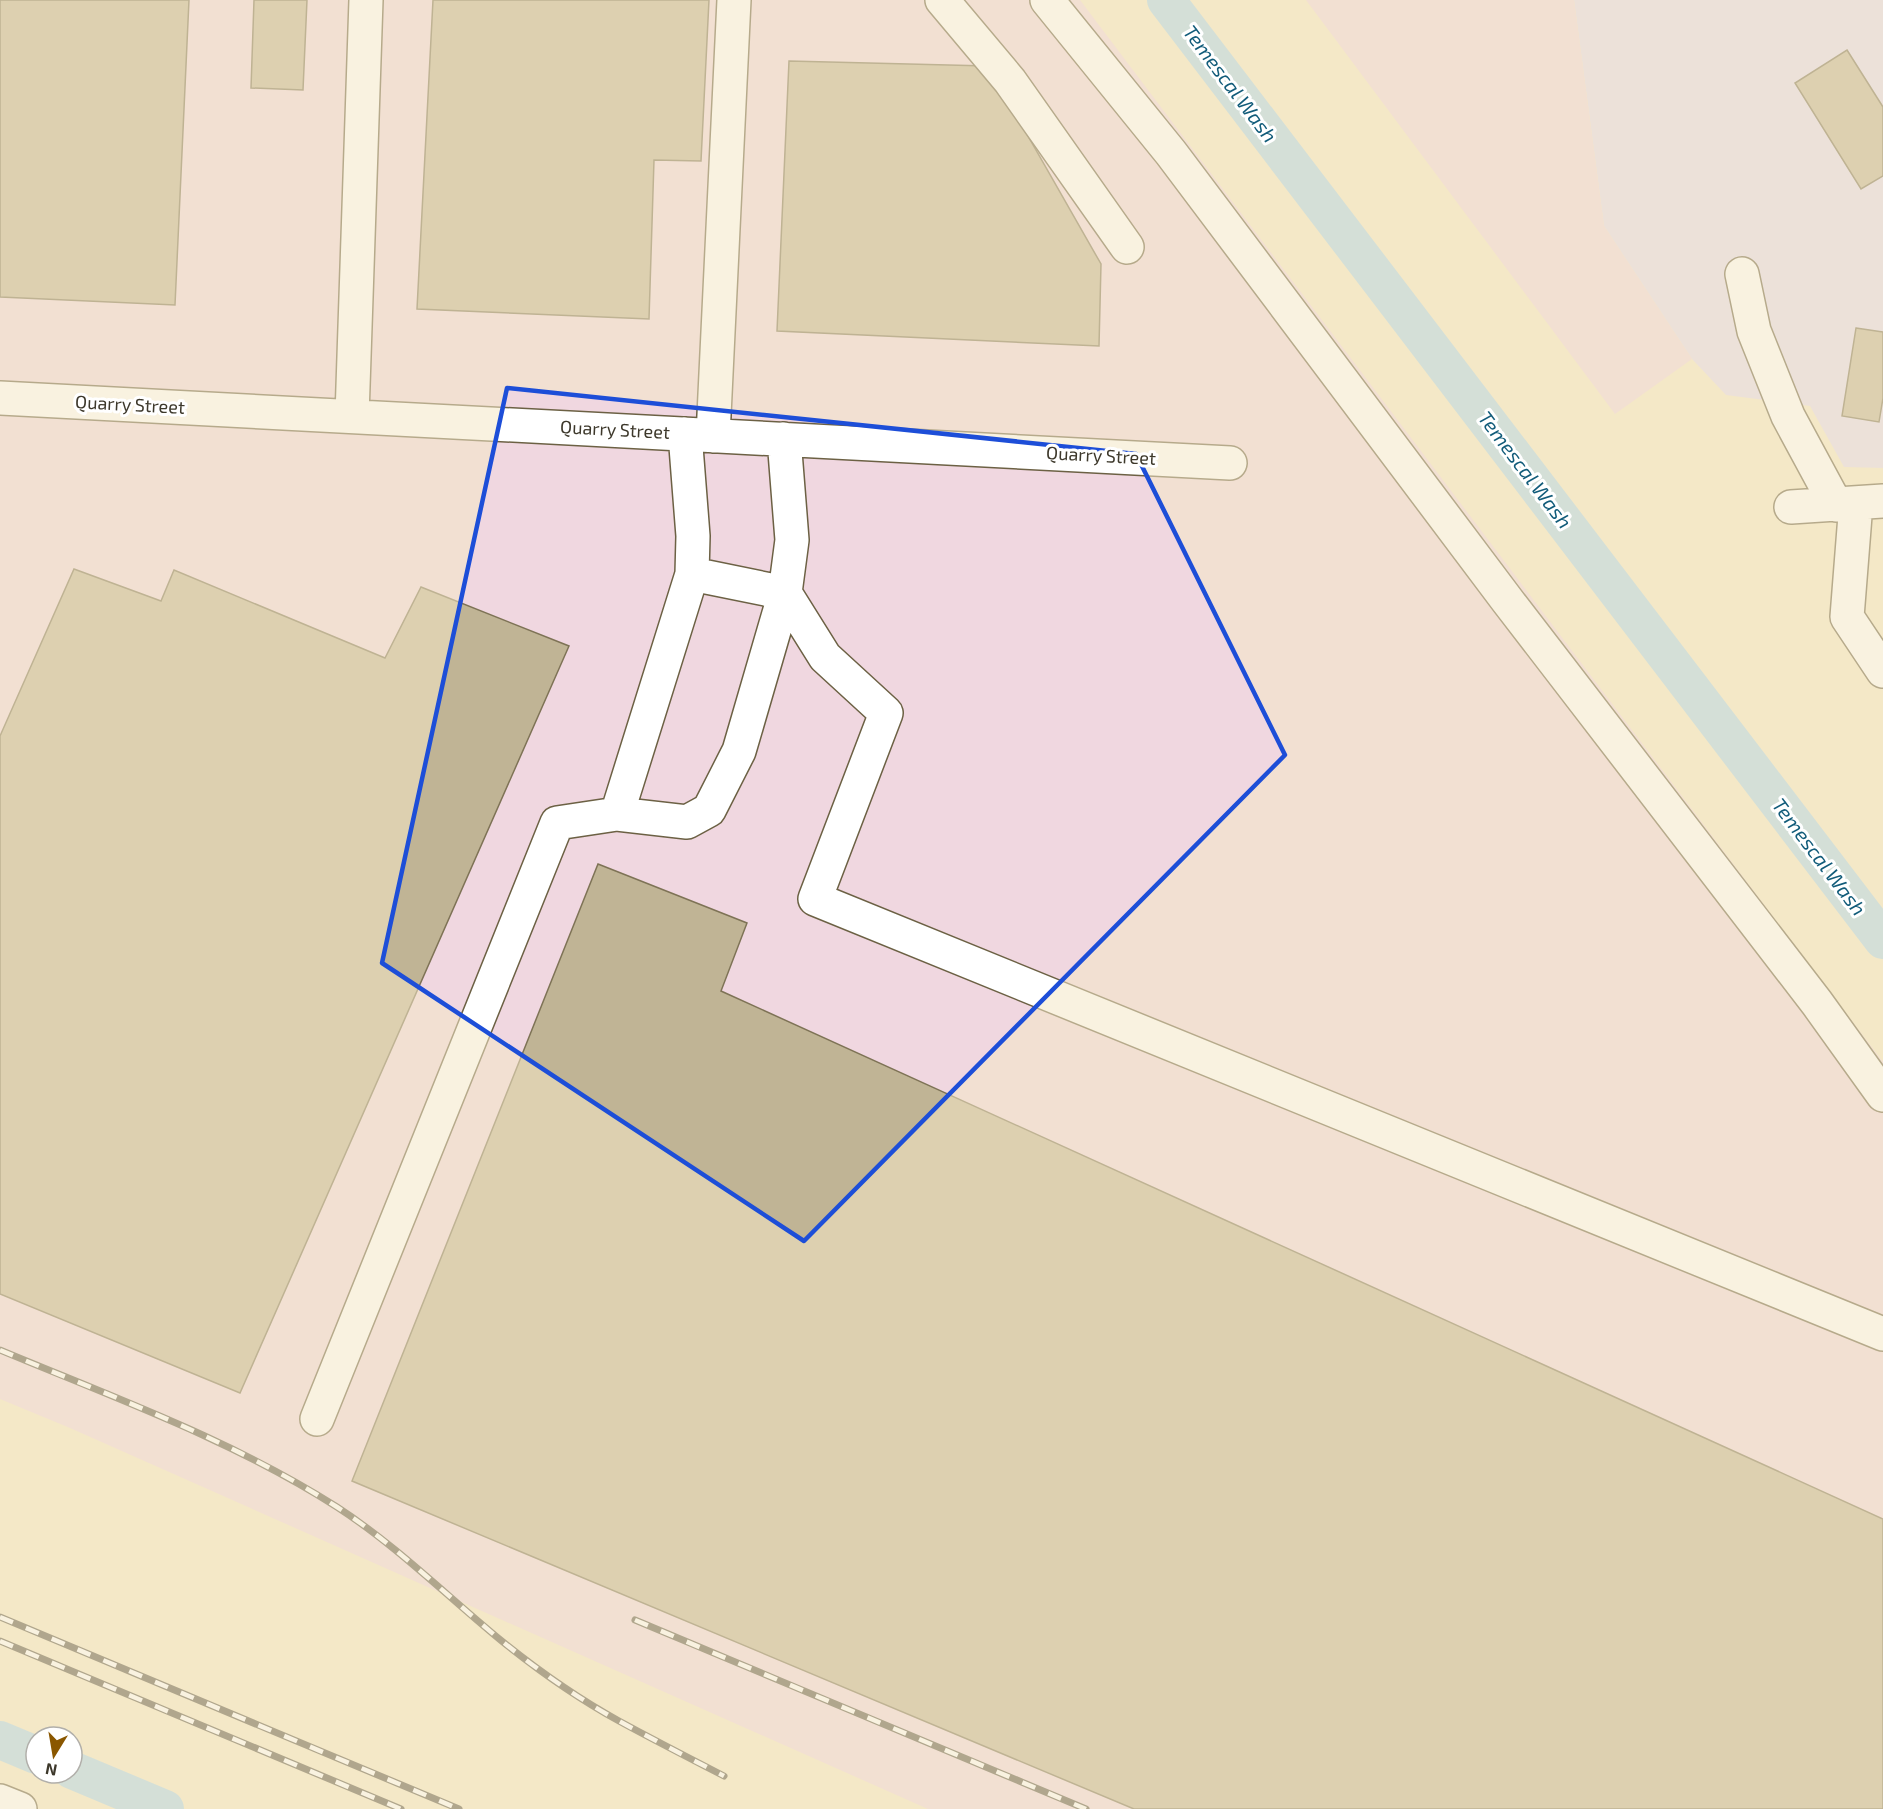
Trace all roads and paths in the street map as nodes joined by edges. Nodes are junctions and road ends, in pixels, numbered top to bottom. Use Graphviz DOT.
graph roads {
  1 [pos="366,0"];
  2 [pos="734,0"];
  3 [pos="942,0"];
  4 [pos="1047,0"];
  5 [pos="1126,247"];
  6 [pos="1742,274"];
  7 [pos="0,398"];
  8 [pos="352,417"];
  9 [pos="699,435"];
  10 [pos="784,439"];
  11 [pos="1230,463"];
  12 [pos="1858,503"];
  13 [pos="1791,507"];
  14 [pos="692,574"];
  15 [pos="785,593"];
  16 [pos="1883,670"];
  17 [pos="617,814"];
  18 [pos="1883,1095"];
  19 [pos="1883,1334"];
  20 [pos="317,1419"];
  21 [pos="0,1800"];
  22 [pos="20,1809"];
  1 -- 8 [label="street"];
  2 -- 9 [label="street"];
  3 -- 5 [label="street"];
  4 -- 18 [label="street"];
  6 -- 12 [label="street"];
  7 -- 8 [label="street, Quarry Street"];
  8 -- 9 [label="street, Quarry Street"];
  9 -- 10 [label="street, Quarry Street"];
  9 -- 14 [label="street"];
  10 -- 11 [label="street, Quarry Street"];
  10 -- 15 [label="street"];
  12 -- 13 [label="street"];
  12 -- 16 [label="street"];
  14 -- 15 [label="street"];
  14 -- 17 [label="street"];
  15 -- 17 [label="street"];
  15 -- 19 [label="street"];
  17 -- 20 [label="street"];
  21 -- 22 [label="street"];
}
